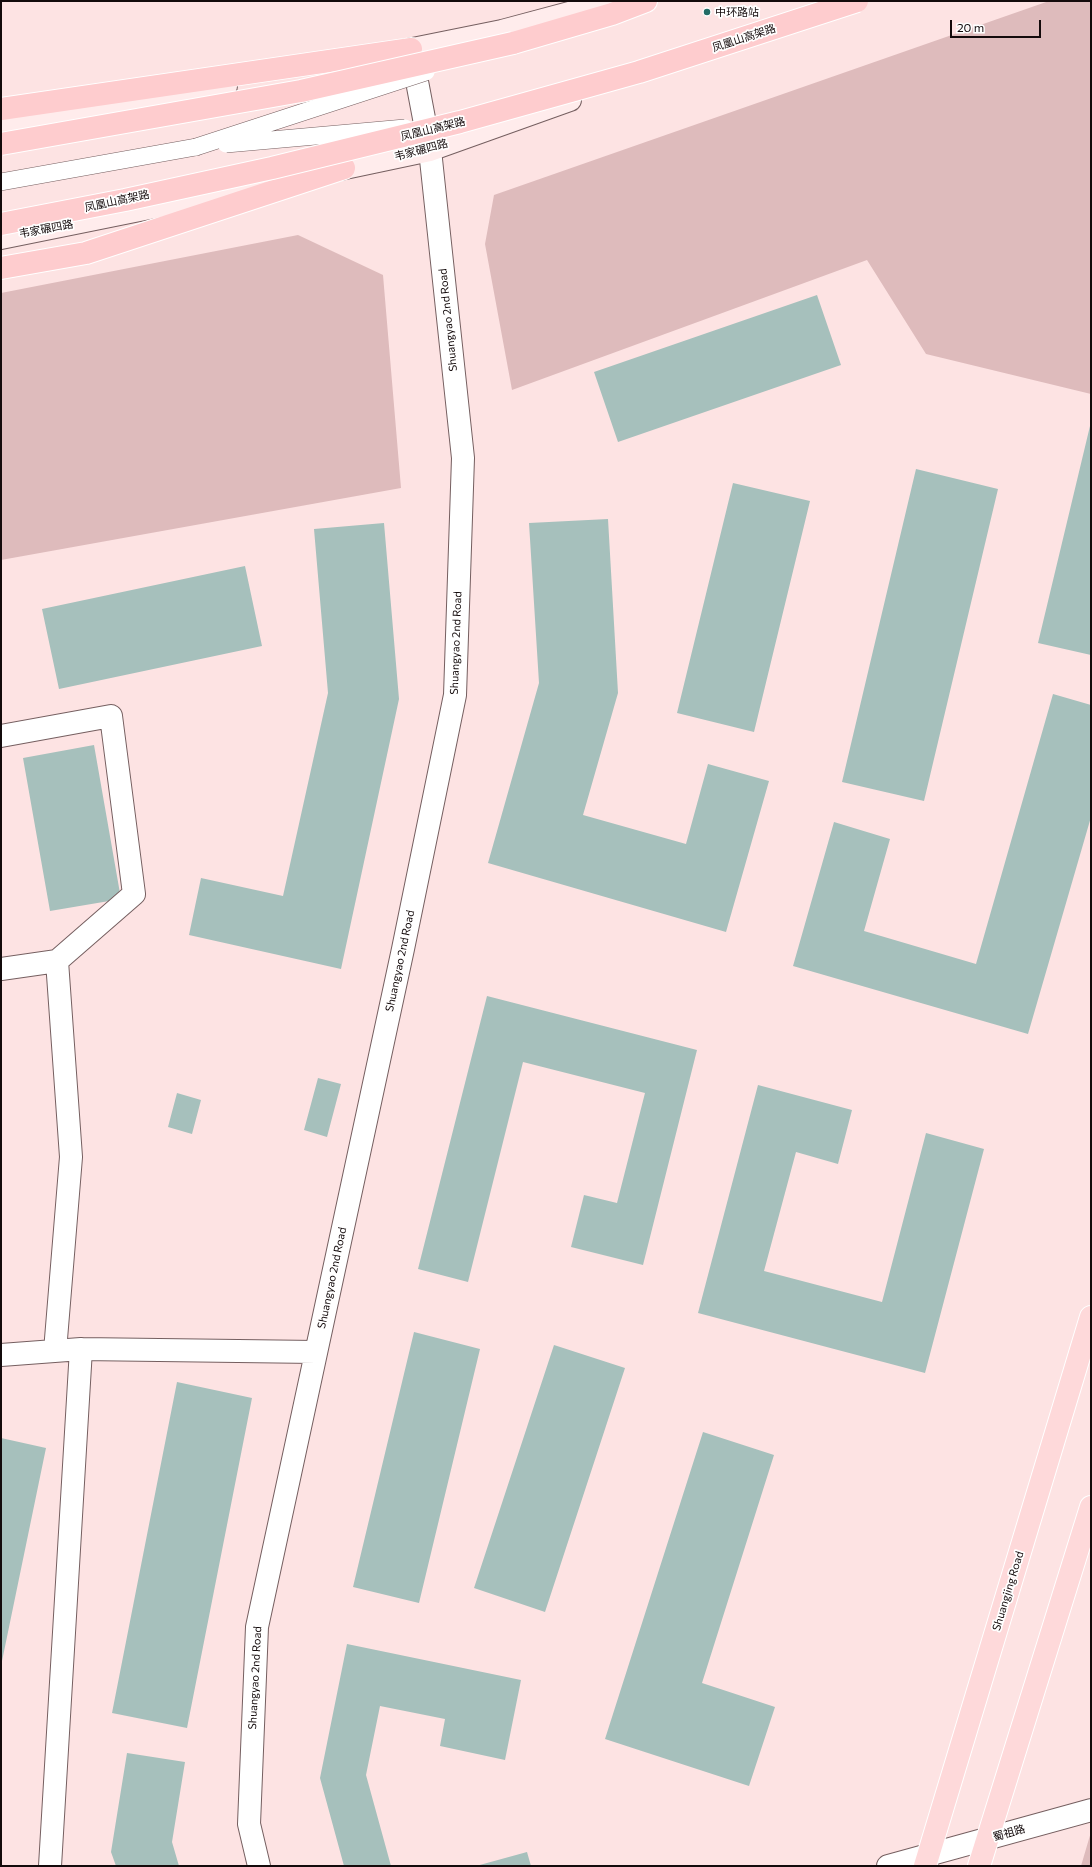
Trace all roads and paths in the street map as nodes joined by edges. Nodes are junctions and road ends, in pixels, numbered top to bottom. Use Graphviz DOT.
graph roads {
  1 [pos="614,1"];
  2 [pos="646,1"];
  3 [pos="824,1"];
  4 [pos="857,1"];
  5 [pos="513,44"];
  6 [pos="411,49"];
  7 [pos="1,108"];
  8 [pos="460,122"];
  9 [pos="1,130"];
  10 [pos="1,144"];
  11 [pos="196,147"];
  12 [pos="430,150"];
  13 [pos="344,168"];
  14 [pos="1,182"];
  15 [pos="1,224"];
  16 [pos="1,238"];
  17 [pos="1,268"];
  18 [pos="1,736"];
  19 [pos="57,961"];
  20 [pos="1,969"];
  21 [pos="1091,1317"];
  22 [pos="81,1349"];
  23 [pos="55,1350"];
  24 [pos="316,1352"];
  25 [pos="1,1355"];
  26 [pos="1091,1506"];
  27 [pos="1091,1810"];
  28 [pos="986,1840"];
  29 [pos="926,1861"];
  30 [pos="50,1866"];
  31 [pos="259,1866"];
  32 [pos="888,1866"];
  33 [pos="979,1866"];
  1 -- 6 [label="main road"];
  2 -- 5 [label="highway"];
  3 -- 12 [label="main road, 韦家碾四路"];
  4 -- 8 [label="highway, 凤凰山高架路, bridge"];
  5 -- 10 [label="highway, bridge"];
  5 -- 11 [label="lane, bridge"];
  6 -- 7 [label="highway"];
  6 -- 9 [label="main road"];
  6 -- 12 [label="street, Shuangyao 2nd Road"];
  8 -- 11 [label="lane, bridge"];
  8 -- 15 [label="highway, 凤凰山高架路, bridge"];
  11 -- 14 [label="lane"];
  12 -- 13 [label="main road, 韦家碾四路"];
  12 -- 24 [label="street, Shuangyao 2nd Road"];
  13 -- 16 [label="main road, 韦家碾四路"];
  13 -- 17 [label="highway"];
  18 -- 19 [label="street"];
  19 -- 20 [label="street"];
  19 -- 23 [label="street"];
  21 -- 29 [label="main road, Shuangjing Road"];
  22 -- 23 [label="street"];
  22 -- 24 [label="street"];
  22 -- 30 [label="street"];
  23 -- 25 [label="street"];
  24 -- 31 [label="street, Shuangyao 2nd Road"];
  26 -- 28 [label="main road"];
  27 -- 28 [label="street, 蜀祖路"];
  28 -- 29 [label="street, 蜀祖路"];
  28 -- 33 [label="main road"];
  29 -- 32 [label="street, 蜀祖路"];
}
